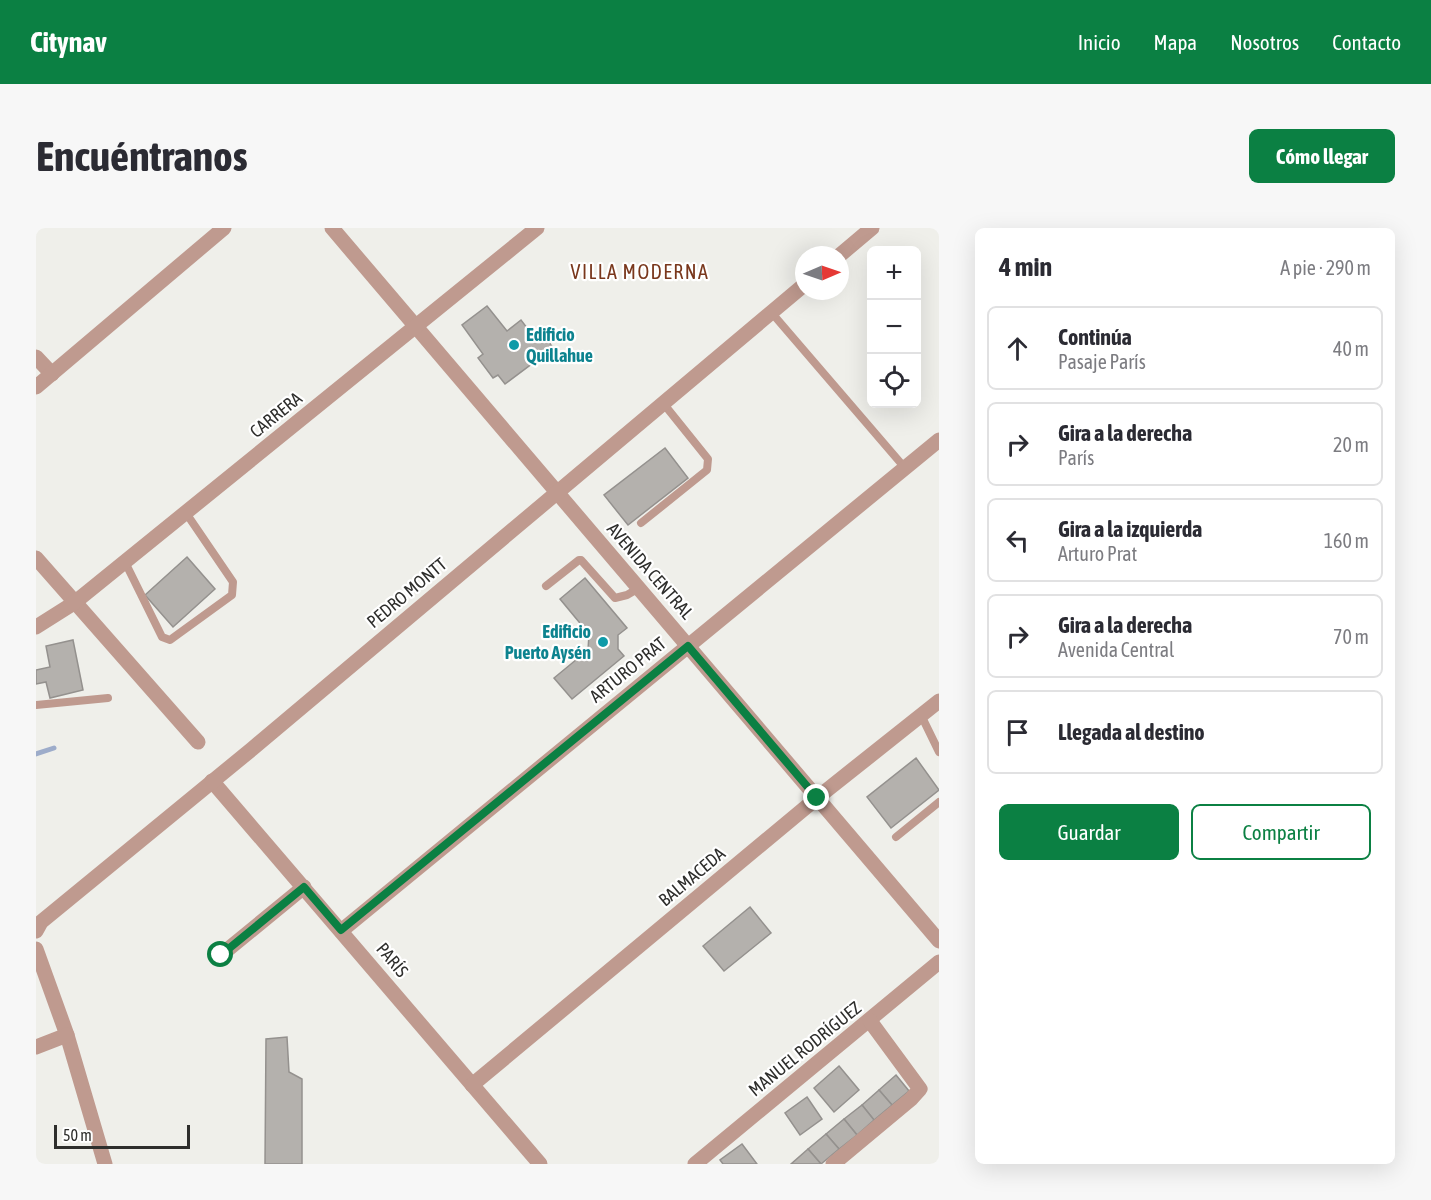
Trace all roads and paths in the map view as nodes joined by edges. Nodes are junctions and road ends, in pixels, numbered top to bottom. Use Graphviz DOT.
graph roads {
  1 [pos="224,228"];
  2 [pos="332,228"];
  3 [pos="537,228"];
  4 [pos="872,228"];
  5 [pos="849,247"];
  6 [pos="795,292"];
  7 [pos="771,312"];
  8 [pos="416,327"];
  9 [pos="36,357"];
  10 [pos="51,374"];
  11 [pos="36,387"];
  12 [pos="663,403"];
  13 [pos="939,440"];
  14 [pos="905,468"];
  15 [pos="556,492"];
  16 [pos="186,513"];
  17 [pos="640,523"];
  18 [pos="36,558"];
  19 [pos="125,562"];
  20 [pos="546,586"];
  21 [pos="639,588"];
  22 [pos="74,603"];
  23 [pos="36,627"];
  24 [pos="688,646"];
  25 [pos="108,698"];
  26 [pos="939,701"];
  27 [pos="36,705"];
  28 [pos="921,715"];
  29 [pos="198,742"];
  30 [pos="939,752"];
  31 [pos="212,782"];
  32 [pos="817,798"];
  33 [pos="939,802"];
  34 [pos="896,837"];
  35 [pos="304,887"];
  36 [pos="341,930"];
  37 [pos="36,931"];
  38 [pos="939,941"];
  39 [pos="36,949"];
  40 [pos="221,955"];
  41 [pos="939,962"];
  42 [pos="870,1021"];
  43 [pos="67,1035"];
  44 [pos="36,1047"];
  45 [pos="472,1085"];
  46 [pos="105,1164"];
  47 [pos="540,1164"];
  48 [pos="695,1164"];
  49 [pos="833,1164"];
  1 -- 10 [label="street"];
  2 -- 8 [label="street, AVENIDA CENTRAL"];
  3 -- 8 [label="street, CARRERA"];
  4 -- 5 [label="street"];
  6 -- 7 [label="street, PEDRO MONTT"];
  7 -- 12 [label="street, PEDRO MONTT"];
  7 -- 14 [label="lane"];
  8 -- 15 [label="street, AVENIDA CENTRAL"];
  8 -- 16 [label="street, CARRERA"];
  9 -- 10 [label="street"];
  10 -- 11 [label="street"];
  12 -- 15 [label="street, PEDRO MONTT"];
  12 -- 17 [label="lane"];
  13 -- 14 [label="street, ARTURO PRAT"];
  14 -- 24 [label="street, ARTURO PRAT"];
  15 -- 21 [label="street, AVENIDA CENTRAL"];
  15 -- 31 [label="street, PEDRO MONTT"];
  16 -- 19 [label="street, CARRERA"];
  16 -- 19 [label="lane"];
  18 -- 22 [label="street"];
  19 -- 22 [label="street, CARRERA"];
  20 -- 21 [label="lane"];
  21 -- 24 [label="street, AVENIDA CENTRAL"];
  22 -- 23 [label="street, CARRERA"];
  22 -- 29 [label="street"];
  24 -- 32 [label="street, AVENIDA CENTRAL"];
  24 -- 36 [label="street, ARTURO PRAT"];
  25 -- 27 [label="lane"];
  26 -- 28 [label="street, BALMACEDA"];
  28 -- 30 [label="lane"];
  28 -- 32 [label="street, BALMACEDA"];
  31 -- 35 [label="street, PARÍS"];
  31 -- 37 [label="street, PEDRO MONTT"];
  32 -- 38 [label="street, AVENIDA CENTRAL"];
  32 -- 45 [label="street, BALMACEDA"];
  33 -- 34 [label="lane"];
  35 -- 36 [label="street, PARÍS"];
  35 -- 40 [label="street"];
  36 -- 45 [label="street, PARÍS"];
  39 -- 43 [label="street"];
  41 -- 42 [label="street, MANUEL RODRÍGUEZ"];
  42 -- 48 [label="street, MANUEL RODRÍGUEZ"];
  42 -- 49 [label="street"];
  43 -- 44 [label="street"];
  43 -- 46 [label="street"];
  45 -- 47 [label="street, PARÍS"];
}
